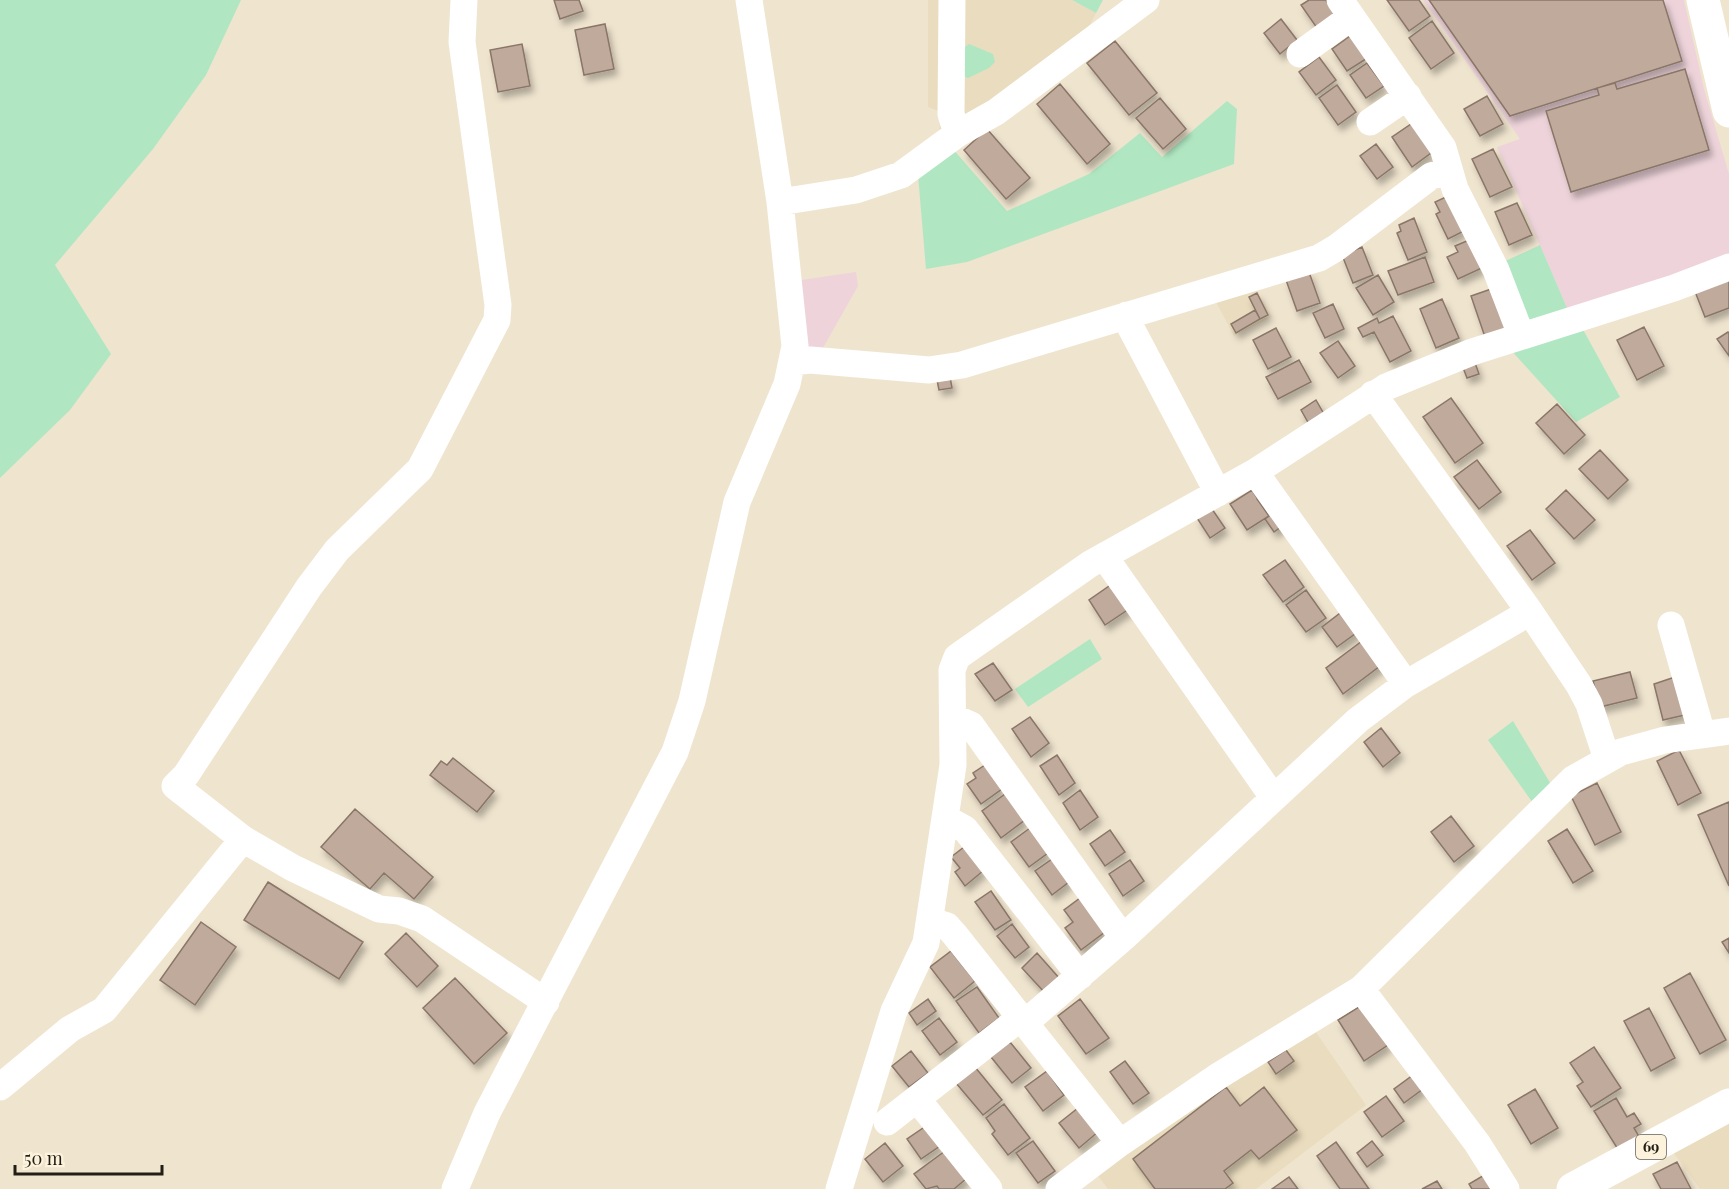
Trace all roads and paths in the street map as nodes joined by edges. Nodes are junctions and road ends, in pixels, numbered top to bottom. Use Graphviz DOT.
graph roads {
  1 [pos="464,0"];
  2 [pos="749,0"];
  3 [pos="952,0"];
  4 [pos="1146,0"];
  5 [pos="1703,0"];
  6 [pos="1345,8"];
  7 [pos="1300,54"];
  8 [pos="1408,96"];
  9 [pos="1729,111"];
  10 [pos="1370,122"];
  11 [pos="957,134"];
  12 [pos="1448,171"];
  13 [pos="780,202"];
  14 [pos="1729,267"];
  15 [pos="1127,315"];
  16 [pos="1521,335"];
  17 [pos="793,362"];
  18 [pos="1373,394"];
  19 [pos="1255,472"];
  20 [pos="1218,493"];
  21 [pos="1104,556"];
  22 [pos="1530,612"];
  23 [pos="1671,625"];
  24 [pos="1406,684"];
  25 [pos="953,717"];
  26 [pos="1729,731"];
  27 [pos="1702,734"];
  28 [pos="1607,759"];
  29 [pos="1273,797"];
  30 [pos="947,819"];
  31 [pos="243,839"];
  32 [pos="931,921"];
  33 [pos="1123,938"];
  34 [pos="1080,976"];
  35 [pos="1361,989"];
  36 [pos="546,1002"];
  37 [pos="1023,1020"];
  38 [pos="0,1087"];
  39 [pos="917,1099"];
  40 [pos="1729,1105"];
  41 [pos="887,1122"];
  42 [pos="1120,1143"];
  43 [pos="983,1187"];
  44 [pos="455,1189"];
  45 [pos="839,1189"];
  46 [pos="1059,1189"];
  47 [pos="1506,1189"];
  48 [pos="1573,1189"];
  1 -- 31 [label="street"];
  2 -- 13 [label="street"];
  3 -- 11 [label="street"];
  4 -- 11 [label="street"];
  5 -- 9 [label="main road"];
  6 -- 7 [label="street"];
  6 -- 8 [label="street"];
  8 -- 10 [label="street"];
  8 -- 12 [label="street"];
  11 -- 13 [label="street"];
  12 -- 15 [label="street"];
  12 -- 16 [label="street"];
  13 -- 17 [label="street"];
  14 -- 16 [label="street"];
  15 -- 17 [label="street"];
  15 -- 20 [label="street"];
  16 -- 18 [label="street"];
  17 -- 36 [label="street"];
  18 -- 19 [label="street"];
  18 -- 22 [label="street"];
  19 -- 20 [label="street"];
  19 -- 24 [label="street"];
  20 -- 21 [label="street"];
  21 -- 25 [label="street"];
  21 -- 29 [label="street"];
  22 -- 24 [label="street"];
  22 -- 28 [label="street"];
  23 -- 27 [label="street"];
  24 -- 29 [label="street"];
  25 -- 30 [label="street"];
  25 -- 33 [label="street"];
  26 -- 27 [label="street"];
  27 -- 28 [label="street"];
  28 -- 35 [label="street"];
  29 -- 33 [label="street"];
  30 -- 32 [label="street"];
  30 -- 34 [label="street"];
  31 -- 36 [label="street"];
  31 -- 38 [label="street"];
  32 -- 37 [label="street"];
  32 -- 45 [label="street"];
  33 -- 34 [label="street"];
  34 -- 37 [label="street"];
  35 -- 42 [label="street"];
  35 -- 47 [label="street"];
  36 -- 44 [label="street"];
  37 -- 39 [label="street"];
  37 -- 42 [label="street"];
  39 -- 41 [label="street"];
  39 -- 43 [label="street"];
  40 -- 48 [label="main road, 69"];
  42 -- 46 [label="street"];
}
